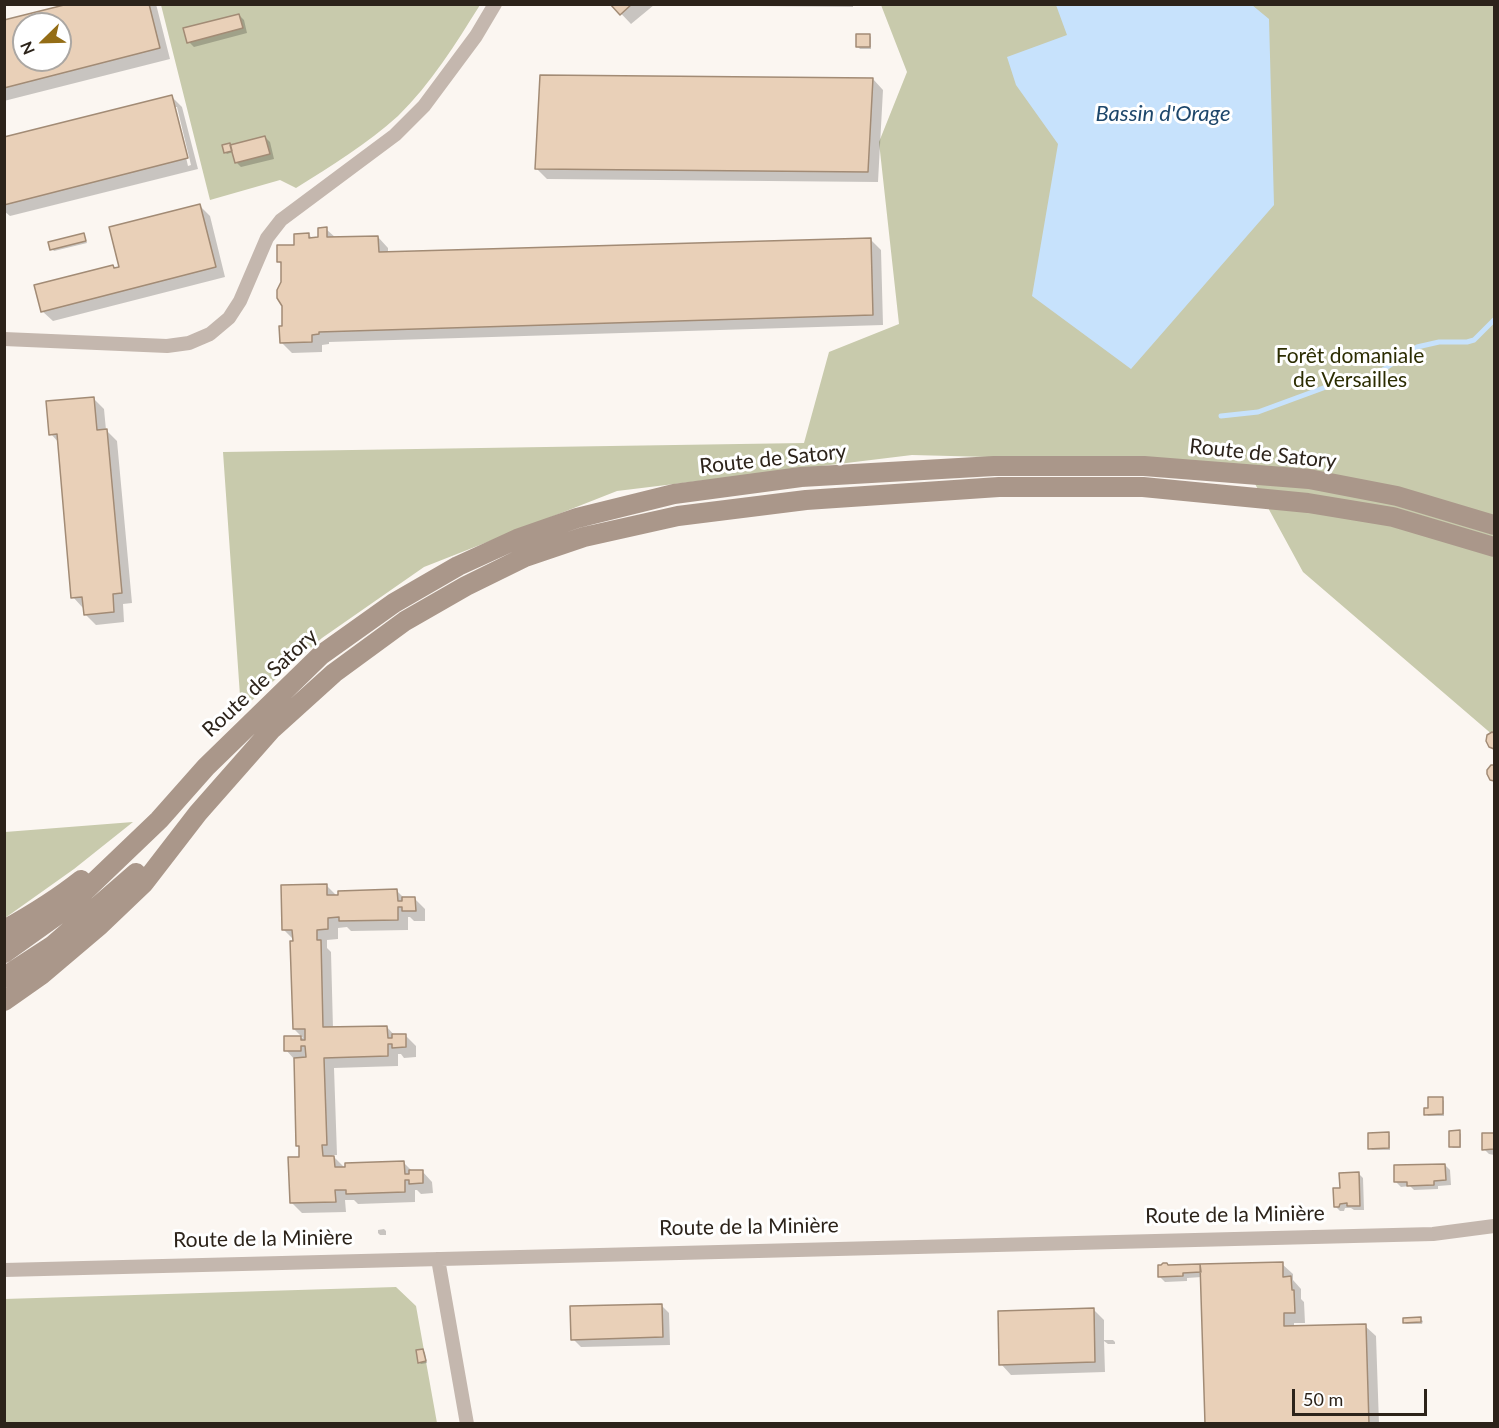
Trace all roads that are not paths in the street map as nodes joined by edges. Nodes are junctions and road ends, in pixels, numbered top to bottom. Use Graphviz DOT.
graph roads {
  1 [pos="495,4"];
  2 [pos="4,339"];
  3 [pos="1494,525"];
  4 [pos="1494,547"];
  5 [pos="198,813"];
  6 [pos="159,820"];
  7 [pos="4,930"];
  8 [pos="4,953"];
  9 [pos="4,977"];
  10 [pos="4,1001"];
  11 [pos="1494,1226"];
  12 [pos="438,1258"];
  13 [pos="4,1270"];
  14 [pos="467,1424"];
  1 -- 2 [label="street"];
  3 -- 6 [label="main road, Route de Satory"];
  4 -- 5 [label="main road, Route de Satory"];
  5 -- 9 [label="main road"];
  5 -- 10 [label="main road"];
  6 -- 7 [label="main road"];
  6 -- 8 [label="main road"];
  11 -- 12 [label="street, Route de la Minière"];
  12 -- 13 [label="street, Route de la Minière"];
  12 -- 14 [label="street"];
}
